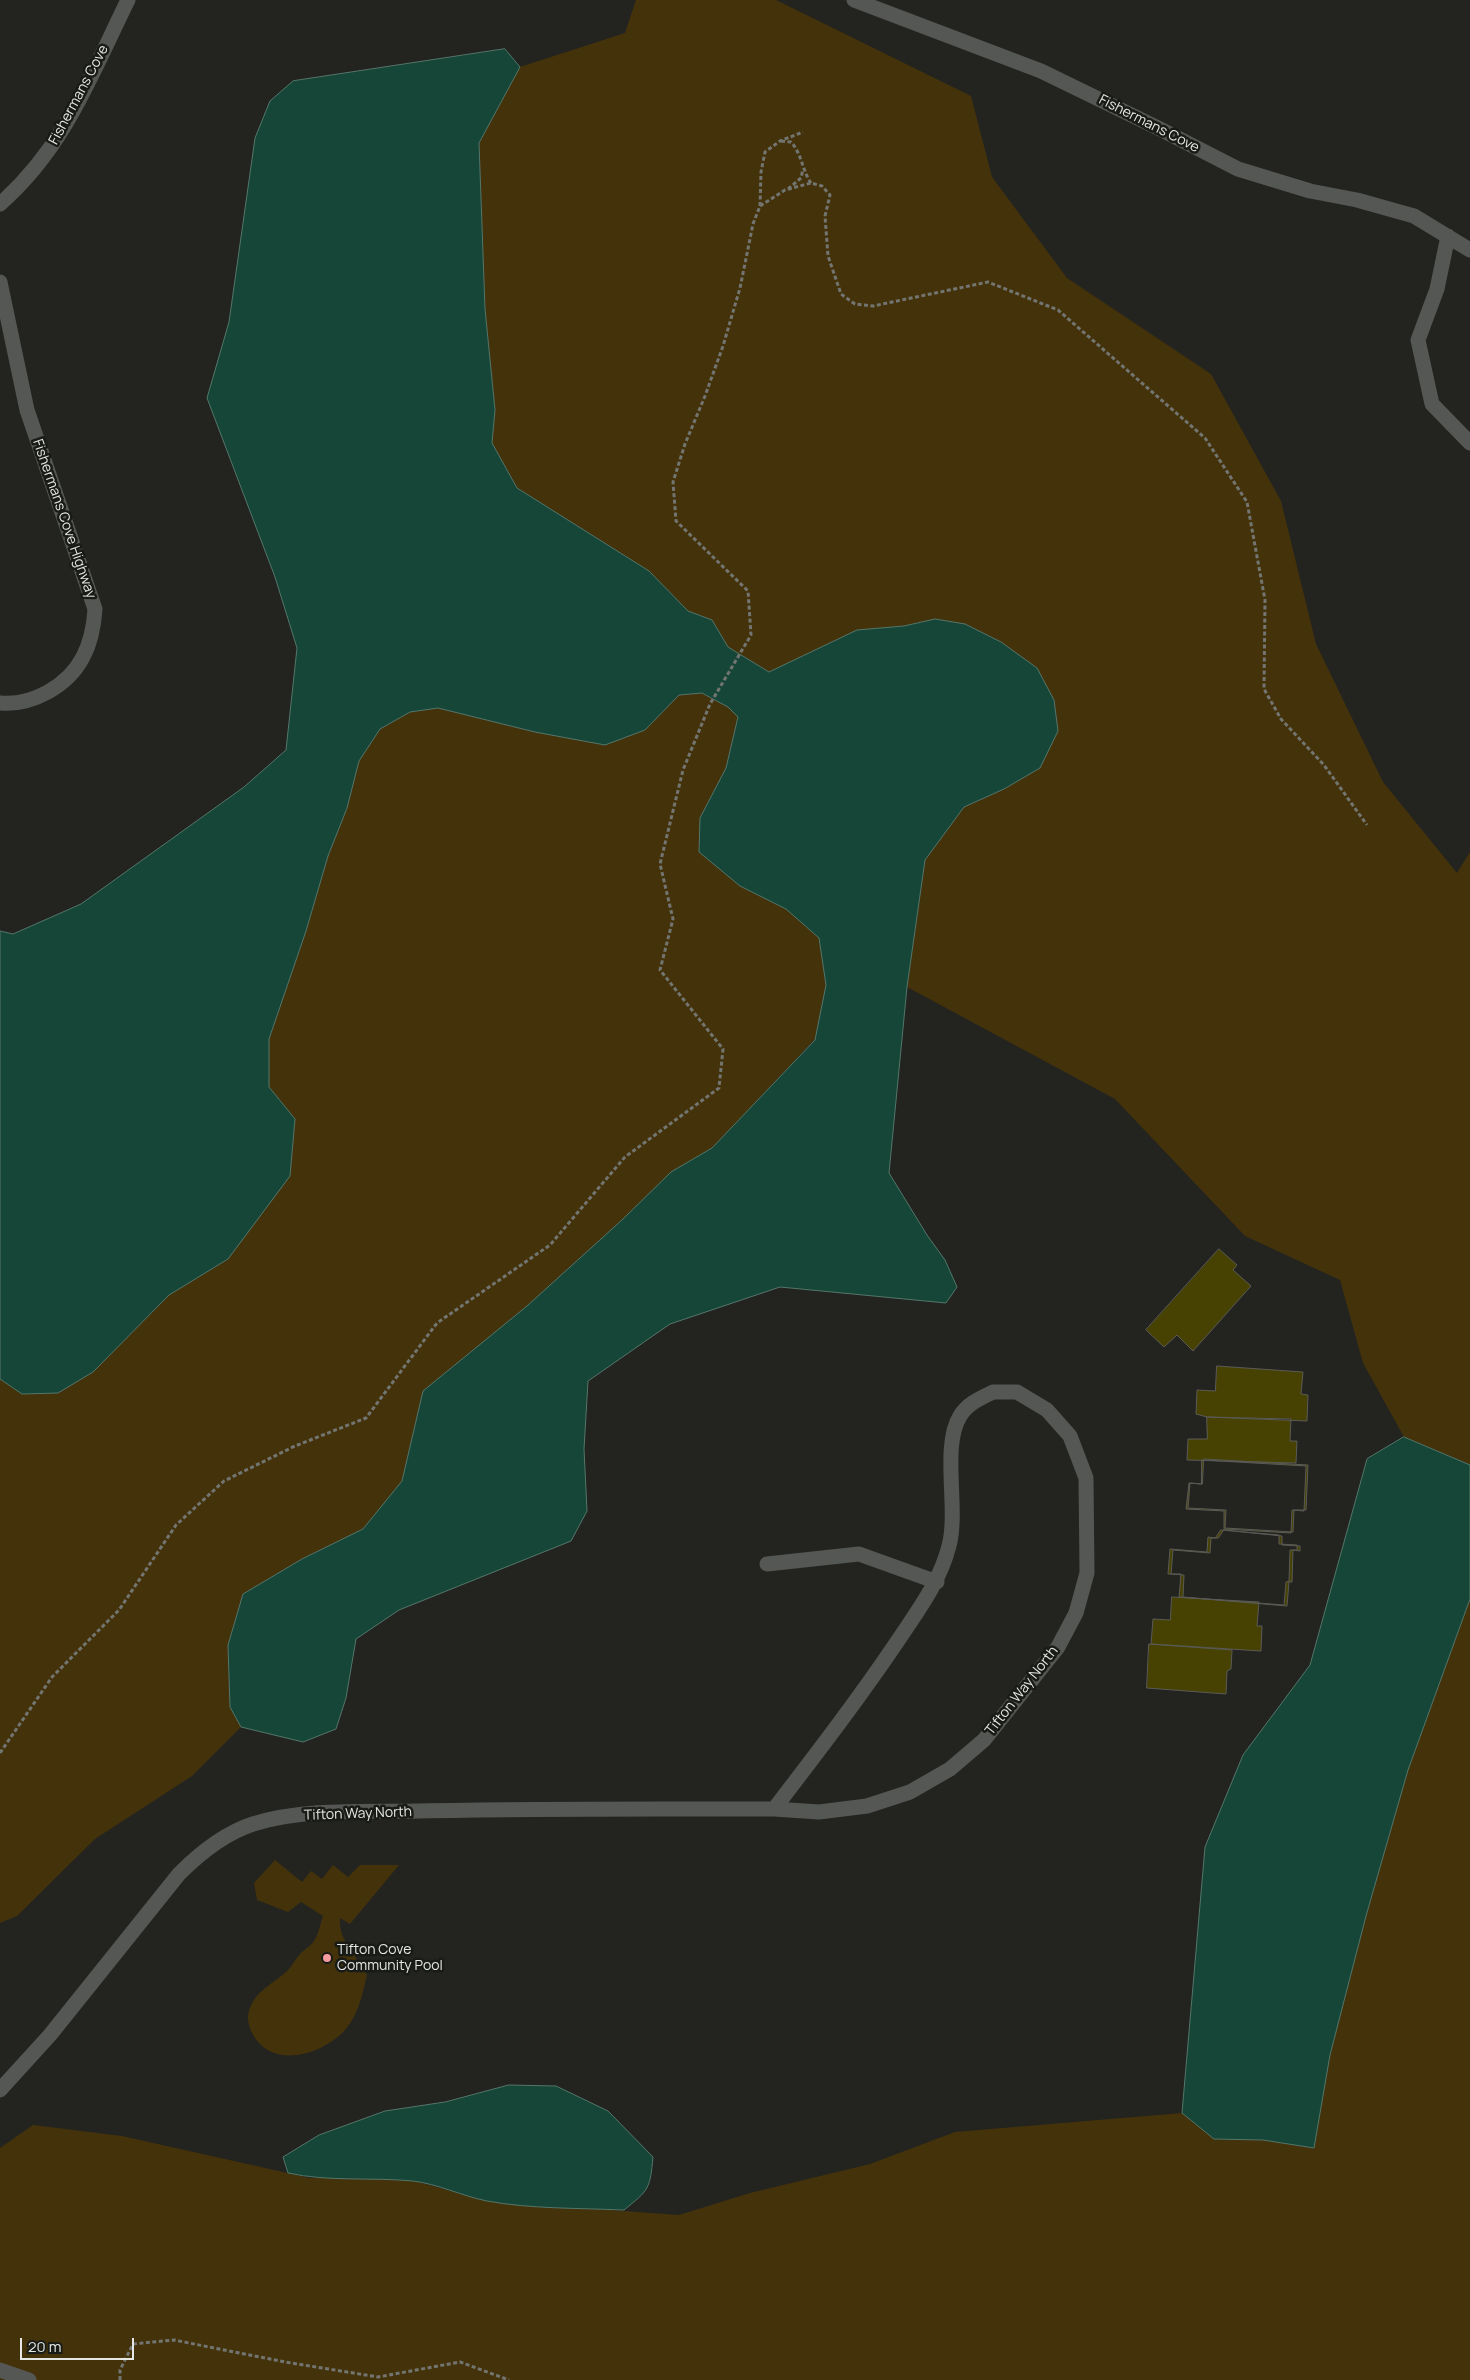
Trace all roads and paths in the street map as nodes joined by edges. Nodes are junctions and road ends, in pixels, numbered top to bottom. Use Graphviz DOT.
graph roads {
  1 [pos="128,0"];
  2 [pos="854,0"];
  3 [pos="803,132"];
  4 [pos="795,134"];
  5 [pos="780,141"];
  6 [pos="791,142"];
  7 [pos="803,168"];
  8 [pos="811,183"];
  9 [pos="785,190"];
  10 [pos="0,204"];
  11 [pos="760,206"];
  12 [pos="1448,236"];
  13 [pos="1470,250"];
  14 [pos="0,282"];
  15 [pos="1470,443"];
  16 [pos="0,703"];
  17 [pos="1367,825"];
  18 [pos="767,1564"];
  19 [pos="937,1582"];
  20 [pos="0,1753"];
  21 [pos="774,1809"];
  22 [pos="0,2090"];
  23 [pos="0,2370"];
  24 [pos="29,2380"];
  25 [pos="120,2380"];
  26 [pos="509,2380"];
  1 -- 10 [label="street, Fishermans Cove"];
  2 -- 12 [label="street, Fishermans Cove"];
  3 -- 4 [label="path"];
  4 -- 5 [label="path"];
  4 -- 6 [label="path"];
  5 -- 6 [label="path"];
  5 -- 11 [label="path"];
  6 -- 7 [label="path"];
  7 -- 8 [label="path"];
  7 -- 9 [label="path"];
  8 -- 9 [label="path"];
  8 -- 17 [label="path"];
  9 -- 11 [label="path"];
  11 -- 20 [label="path"];
  12 -- 13 [label="street, Fishermans Cove"];
  12 -- 15 [label="street"];
  14 -- 16 [label="street, Fishermans Cove Highway"];
  18 -- 19 [label="street"];
  19 -- 21 [label="street, Tifton Way North"];
  19 -- 21 [label="street, Tifton Way North"];
  21 -- 22 [label="street, Tifton Way North"];
  23 -- 24 [label="street"];
  25 -- 26 [label="path"];
}
